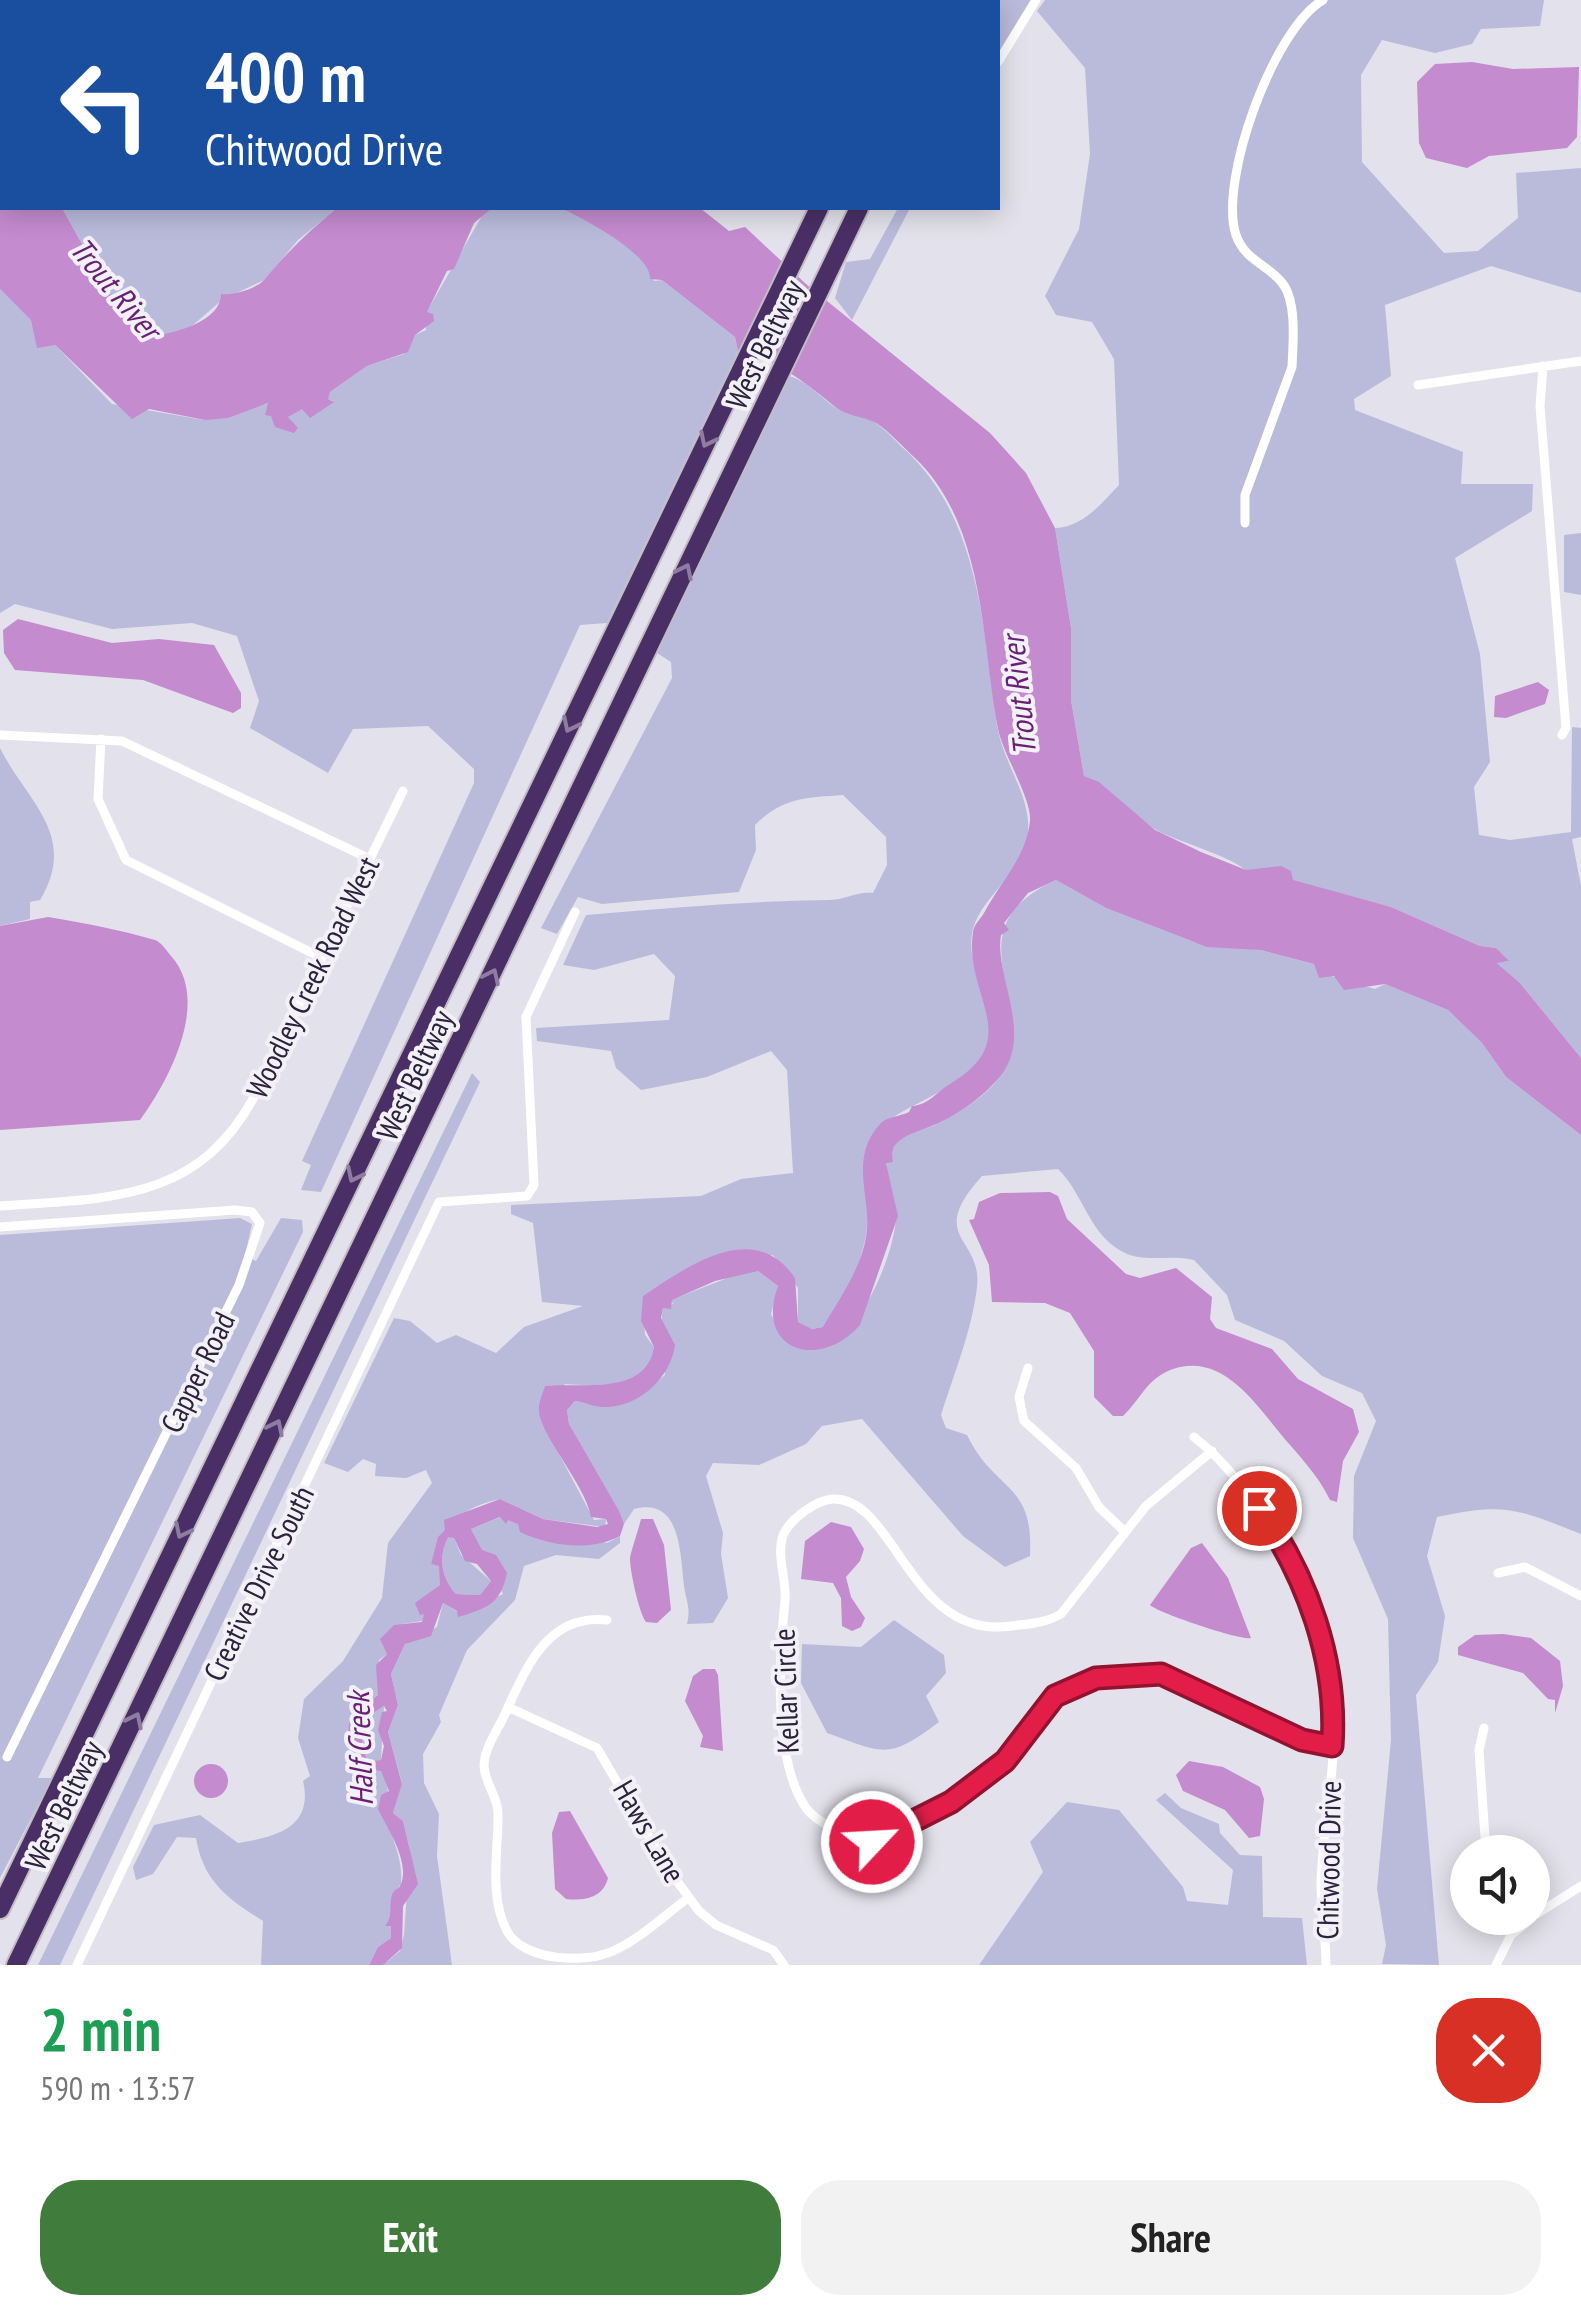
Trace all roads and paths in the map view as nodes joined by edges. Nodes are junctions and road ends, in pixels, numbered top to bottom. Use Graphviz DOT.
graph roads {
  1 [pos="1036,0"];
  2 [pos="1324,0"];
  3 [pos="1000,59"];
  4 [pos="818,210"];
  5 [pos="859,210"];
  6 [pos="1581,361"];
  7 [pos="1543,366"];
  8 [pos="1418,385"];
  9 [pos="1245,523"];
  10 [pos="1562,735"];
  11 [pos="0,736"];
  12 [pos="100,739"];
  13 [pos="403,791"];
  14 [pos="370,859"];
  15 [pos="576,912"];
  16 [pos="322,958"];
  17 [pos="0,1206"];
  18 [pos="0,1227"];
  19 [pos="1028,1368"];
  20 [pos="1194,1437"];
  21 [pos="1212,1451"];
  22 [pos="1124,1531"];
  23 [pos="1498,1574"];
  24 [pos="1581,1596"];
  25 [pos="606,1620"];
  26 [pos="508,1707"];
  27 [pos="1484,1728"];
  28 [pos="1332,1746"];
  29 [pos="7,1756"];
  30 [pos="1485,1835"];
  31 [pos="1581,1886"];
  32 [pos="688,1898"];
  33 [pos="1550,1905"];
  34 [pos="0,1909"];
  35 [pos="1512,1935"];
  36 [pos="16,1965"];
  37 [pos="76,1965"];
  38 [pos="784,1965"];
  39 [pos="1326,1965"];
  40 [pos="1496,1965"];
  1 -- 3 [label="street"];
  2 -- 9 [label="street"];
  4 -- 34 [label="highway, West Beltway, one-way"];
  36 -- 5 [label="highway, West Beltway, one-way"];
  6 -- 7 [label="street"];
  7 -- 8 [label="street"];
  7 -- 10 [label="street"];
  11 -- 12 [label="street"];
  12 -- 14 [label="street"];
  12 -- 16 [label="street"];
  13 -- 14 [label="street, Woodley Creek Road West"];
  14 -- 16 [label="street, Woodley Creek Road West"];
  15 -- 37 [label="street, Creative Drive South"];
  16 -- 17 [label="street, Woodley Creek Road West"];
  18 -- 29 [label="street, Capper Road"];
  19 -- 22 [label="street"];
  20 -- 21 [label="street, Chitwood Drive"];
  21 -- 22 [label="street, Kellar Circle"];
  21 -- 28 [label="street, Chitwood Drive"];
  22 -- 28 [label="street, Kellar Circle"];
  23 -- 24 [label="street"];
  25 -- 26 [label="street"];
  26 -- 32 [label="street, Haws Lane"];
  26 -- 32 [label="street"];
  27 -- 30 [label="street"];
  28 -- 39 [label="street, Chitwood Drive"];
  31 -- 33 [label="street"];
  32 -- 38 [label="street, Haws Lane"];
  35 -- 40 [label="street"];
}
